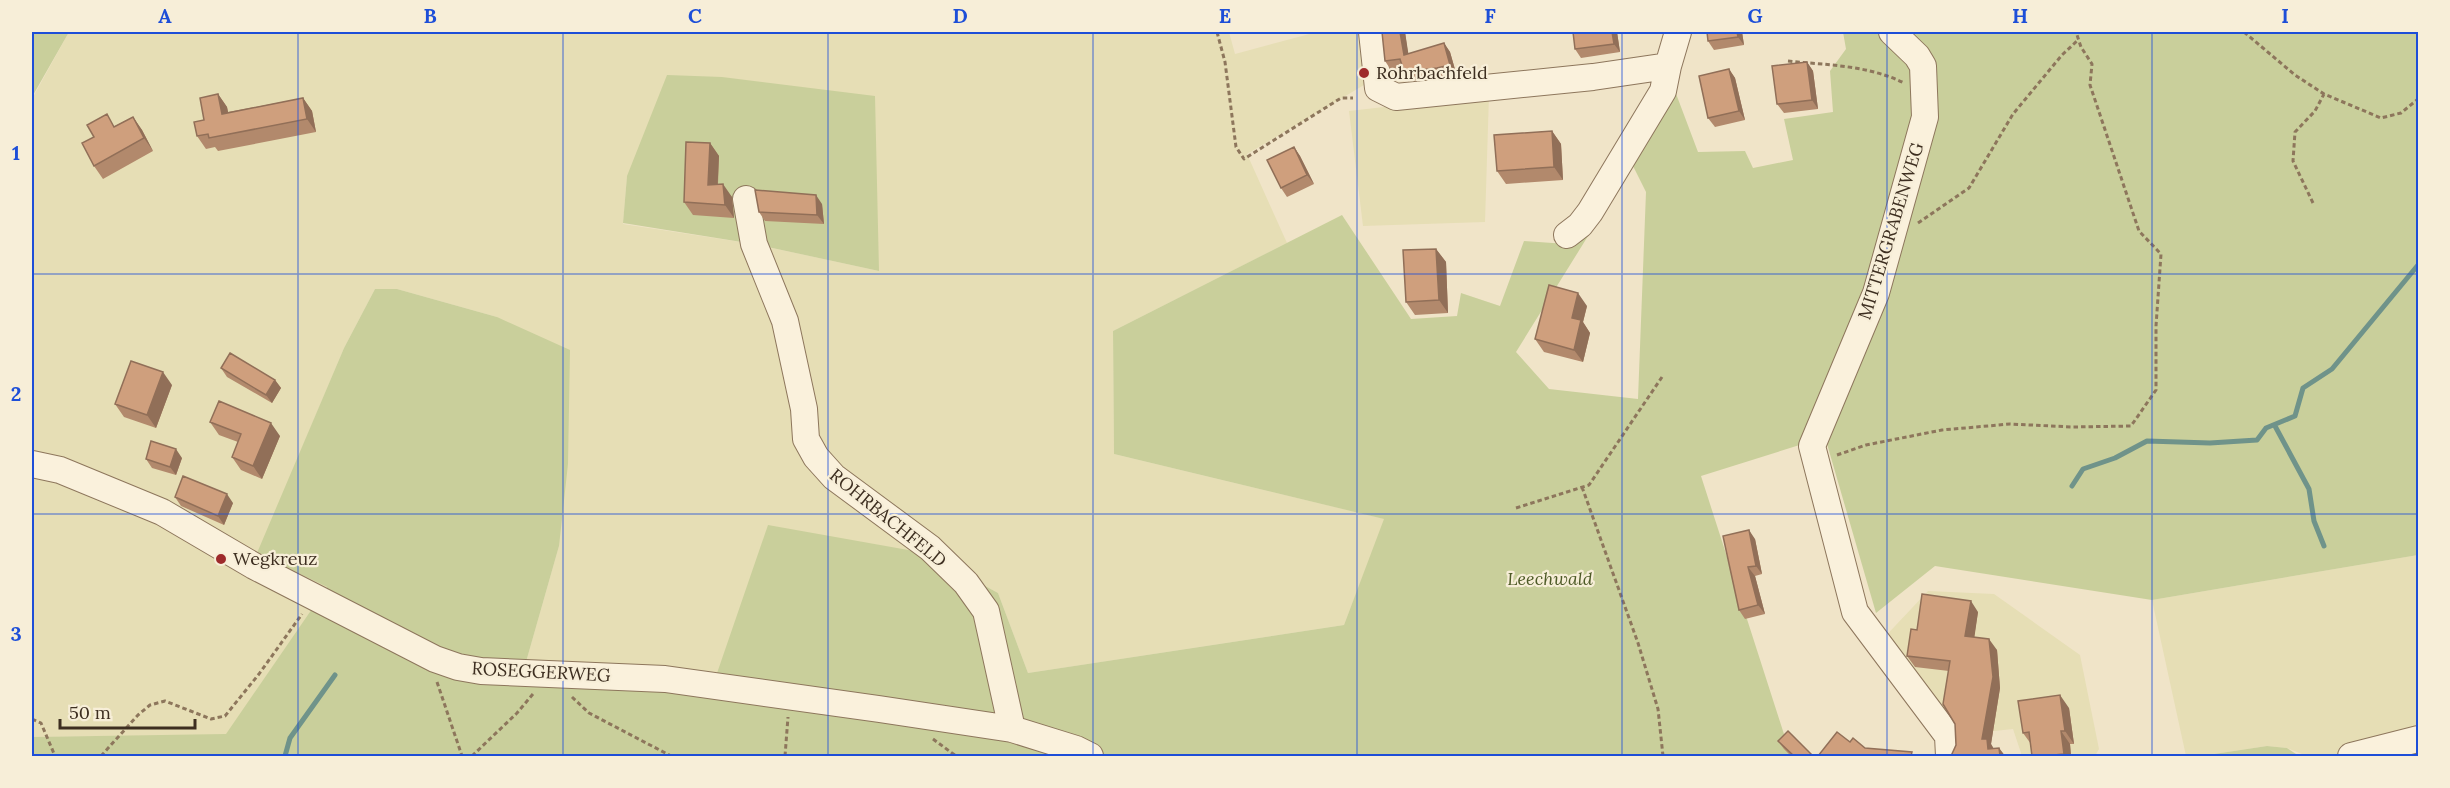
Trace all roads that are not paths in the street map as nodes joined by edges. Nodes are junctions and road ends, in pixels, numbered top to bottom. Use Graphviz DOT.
graph roads {
  1 [pos="1372,32"];
  2 [pos="1678,32"];
  3 [pos="1892,32"];
  4 [pos="1668,66"];
  5 [pos="746,199"];
  6 [pos="1566,236"];
  7 [pos="32,464"];
  8 [pos="1012,729"];
  9 [pos="2418,740"];
  10 [pos="1090,756"];
  11 [pos="1949,756"];
  12 [pos="2351,756"];
  1 -- 4 [label="street"];
  2 -- 4 [label="street"];
  3 -- 11 [label="street, MITTERGRABENWEG"];
  4 -- 6 [label="street"];
  5 -- 8 [label="street, ROHRBACHFELD"];
  7 -- 8 [label="street, ROSEGGERWEG"];
  8 -- 10 [label="street, ROSEGGERWEG"];
  9 -- 12 [label="street"];
}
